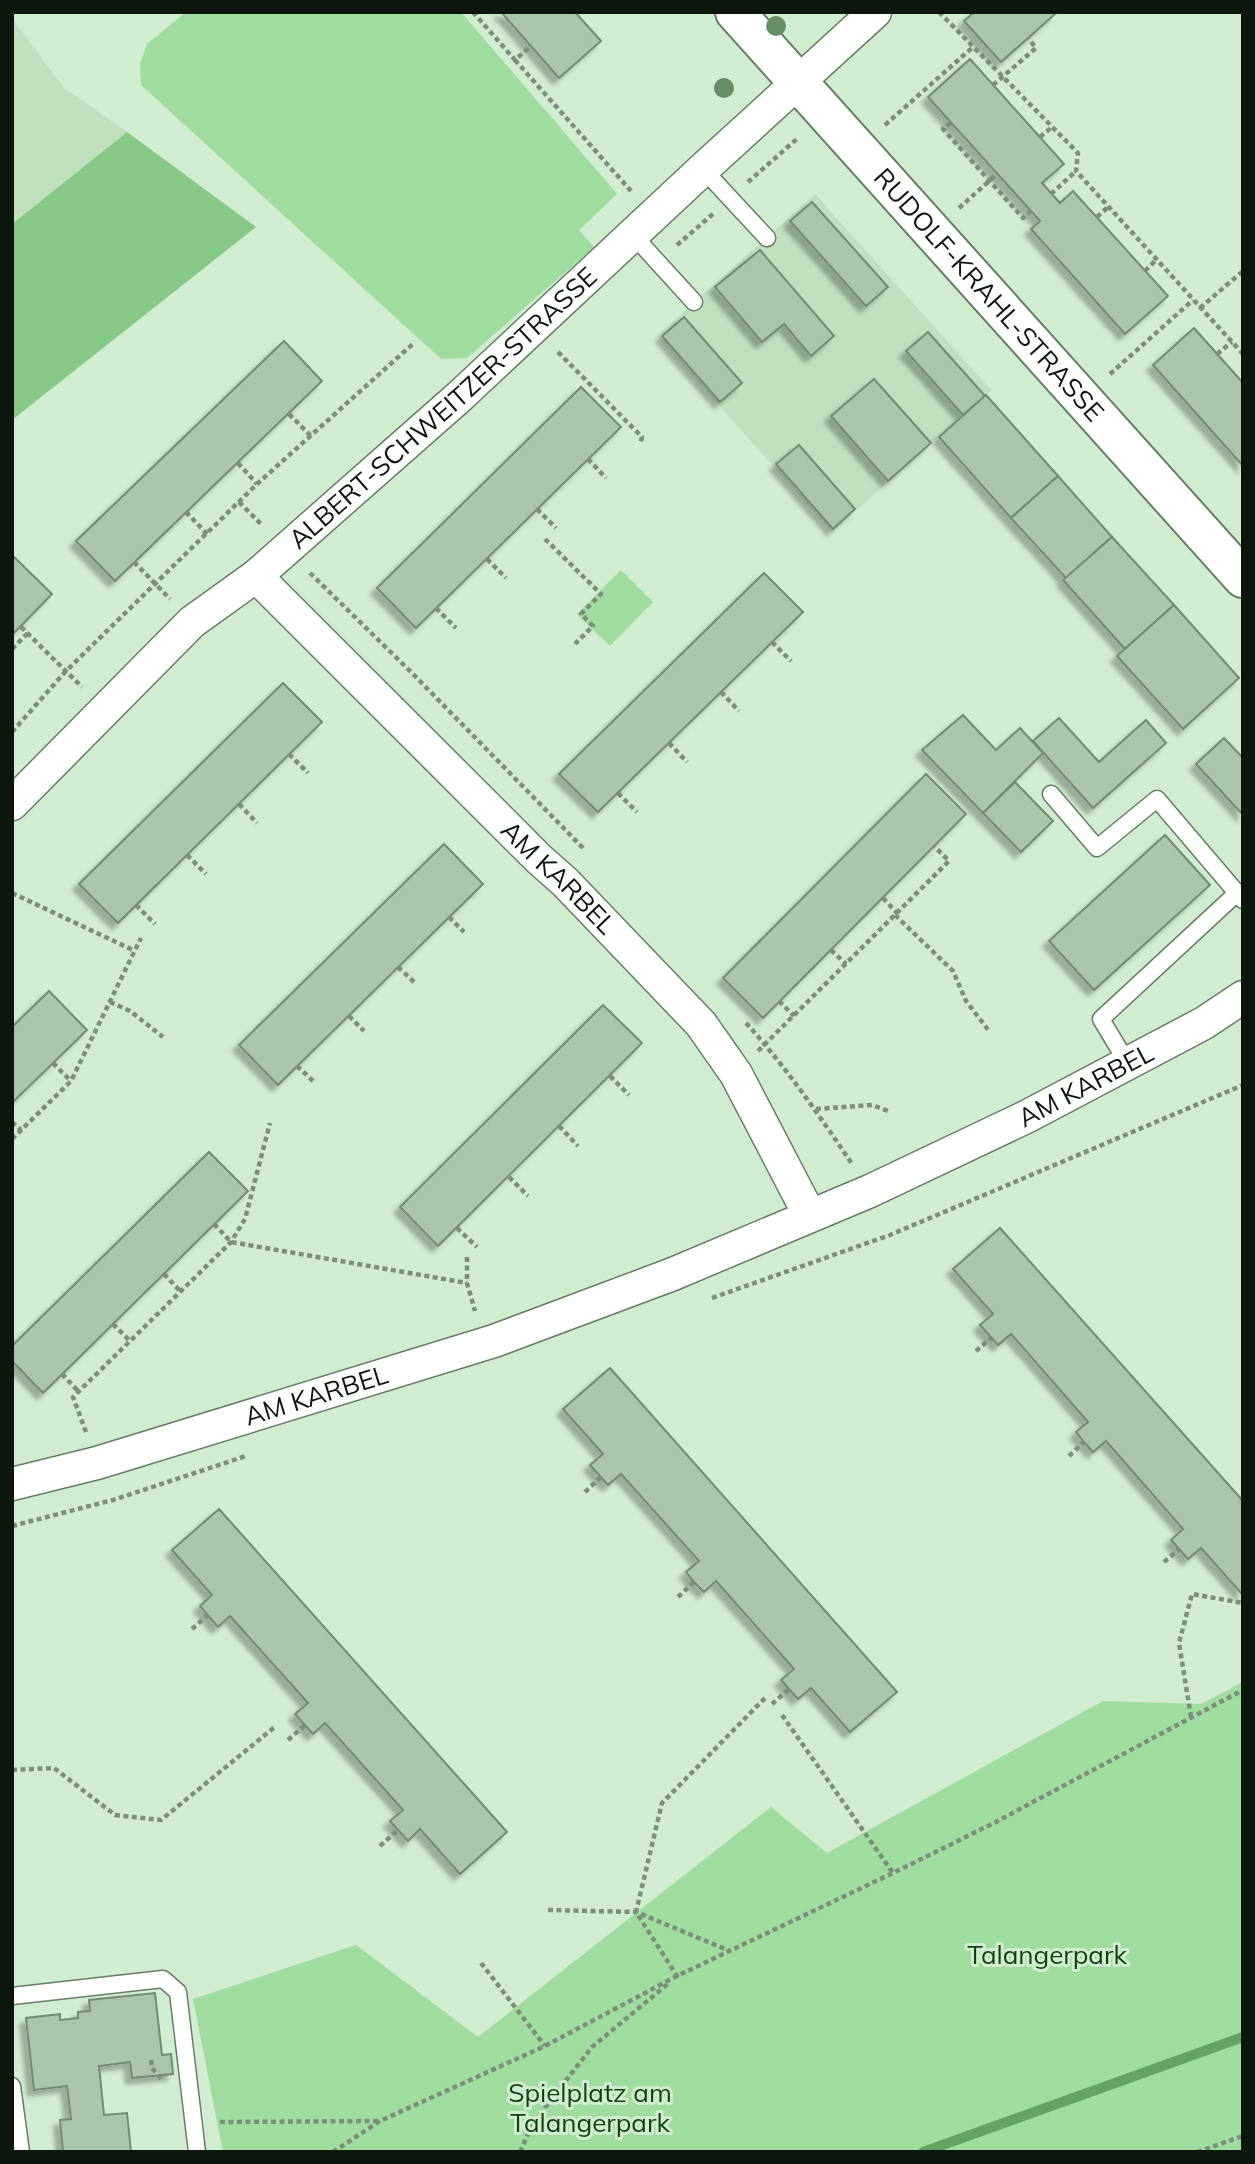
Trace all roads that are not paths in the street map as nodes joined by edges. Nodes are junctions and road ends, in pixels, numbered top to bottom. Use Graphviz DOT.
graph roads {
  1 [pos="735,12"];
  2 [pos="875,12"];
  3 [pos="798,81"];
  4 [pos="703,169"];
  5 [pos="643,226"];
  6 [pos="767,238"];
  7 [pos="694,302"];
  8 [pos="256,576"];
  9 [pos="1243,578"];
  10 [pos="1051,794"];
  11 [pos="12,804"];
  12 [pos="1240,896"];
  13 [pos="1243,997"];
  14 [pos="1128,1065"];
  15 [pos="810,1216"];
  16 [pos="12,1484"];
  17 [pos="12,1996"];
  18 [pos="12,2087"];
  19 [pos="21,2152"];
  20 [pos="197,2152"];
  1 -- 3 [label="street, RUDOLF-KRAHL-STRASSE"];
  2 -- 3 [label="street, ALBERT-SCHWEITZER-STRASSE"];
  3 -- 4 [label="street, ALBERT-SCHWEITZER-STRASSE"];
  3 -- 9 [label="street, RUDOLF-KRAHL-STRASSE"];
  4 -- 5 [label="street, ALBERT-SCHWEITZER-STRASSE"];
  4 -- 6 [label="lane"];
  5 -- 7 [label="lane"];
  5 -- 8 [label="street, ALBERT-SCHWEITZER-STRASSE"];
  8 -- 11 [label="street, ALBERT-SCHWEITZER-STRASSE"];
  8 -- 15 [label="street, AM KARBEL"];
  10 -- 12 [label="lane"];
  12 -- 14 [label="lane"];
  13 -- 14 [label="street, AM KARBEL"];
  14 -- 15 [label="street, AM KARBEL"];
  15 -- 16 [label="street, AM KARBEL"];
  17 -- 20 [label="lane"];
  18 -- 19 [label="lane"];
}
